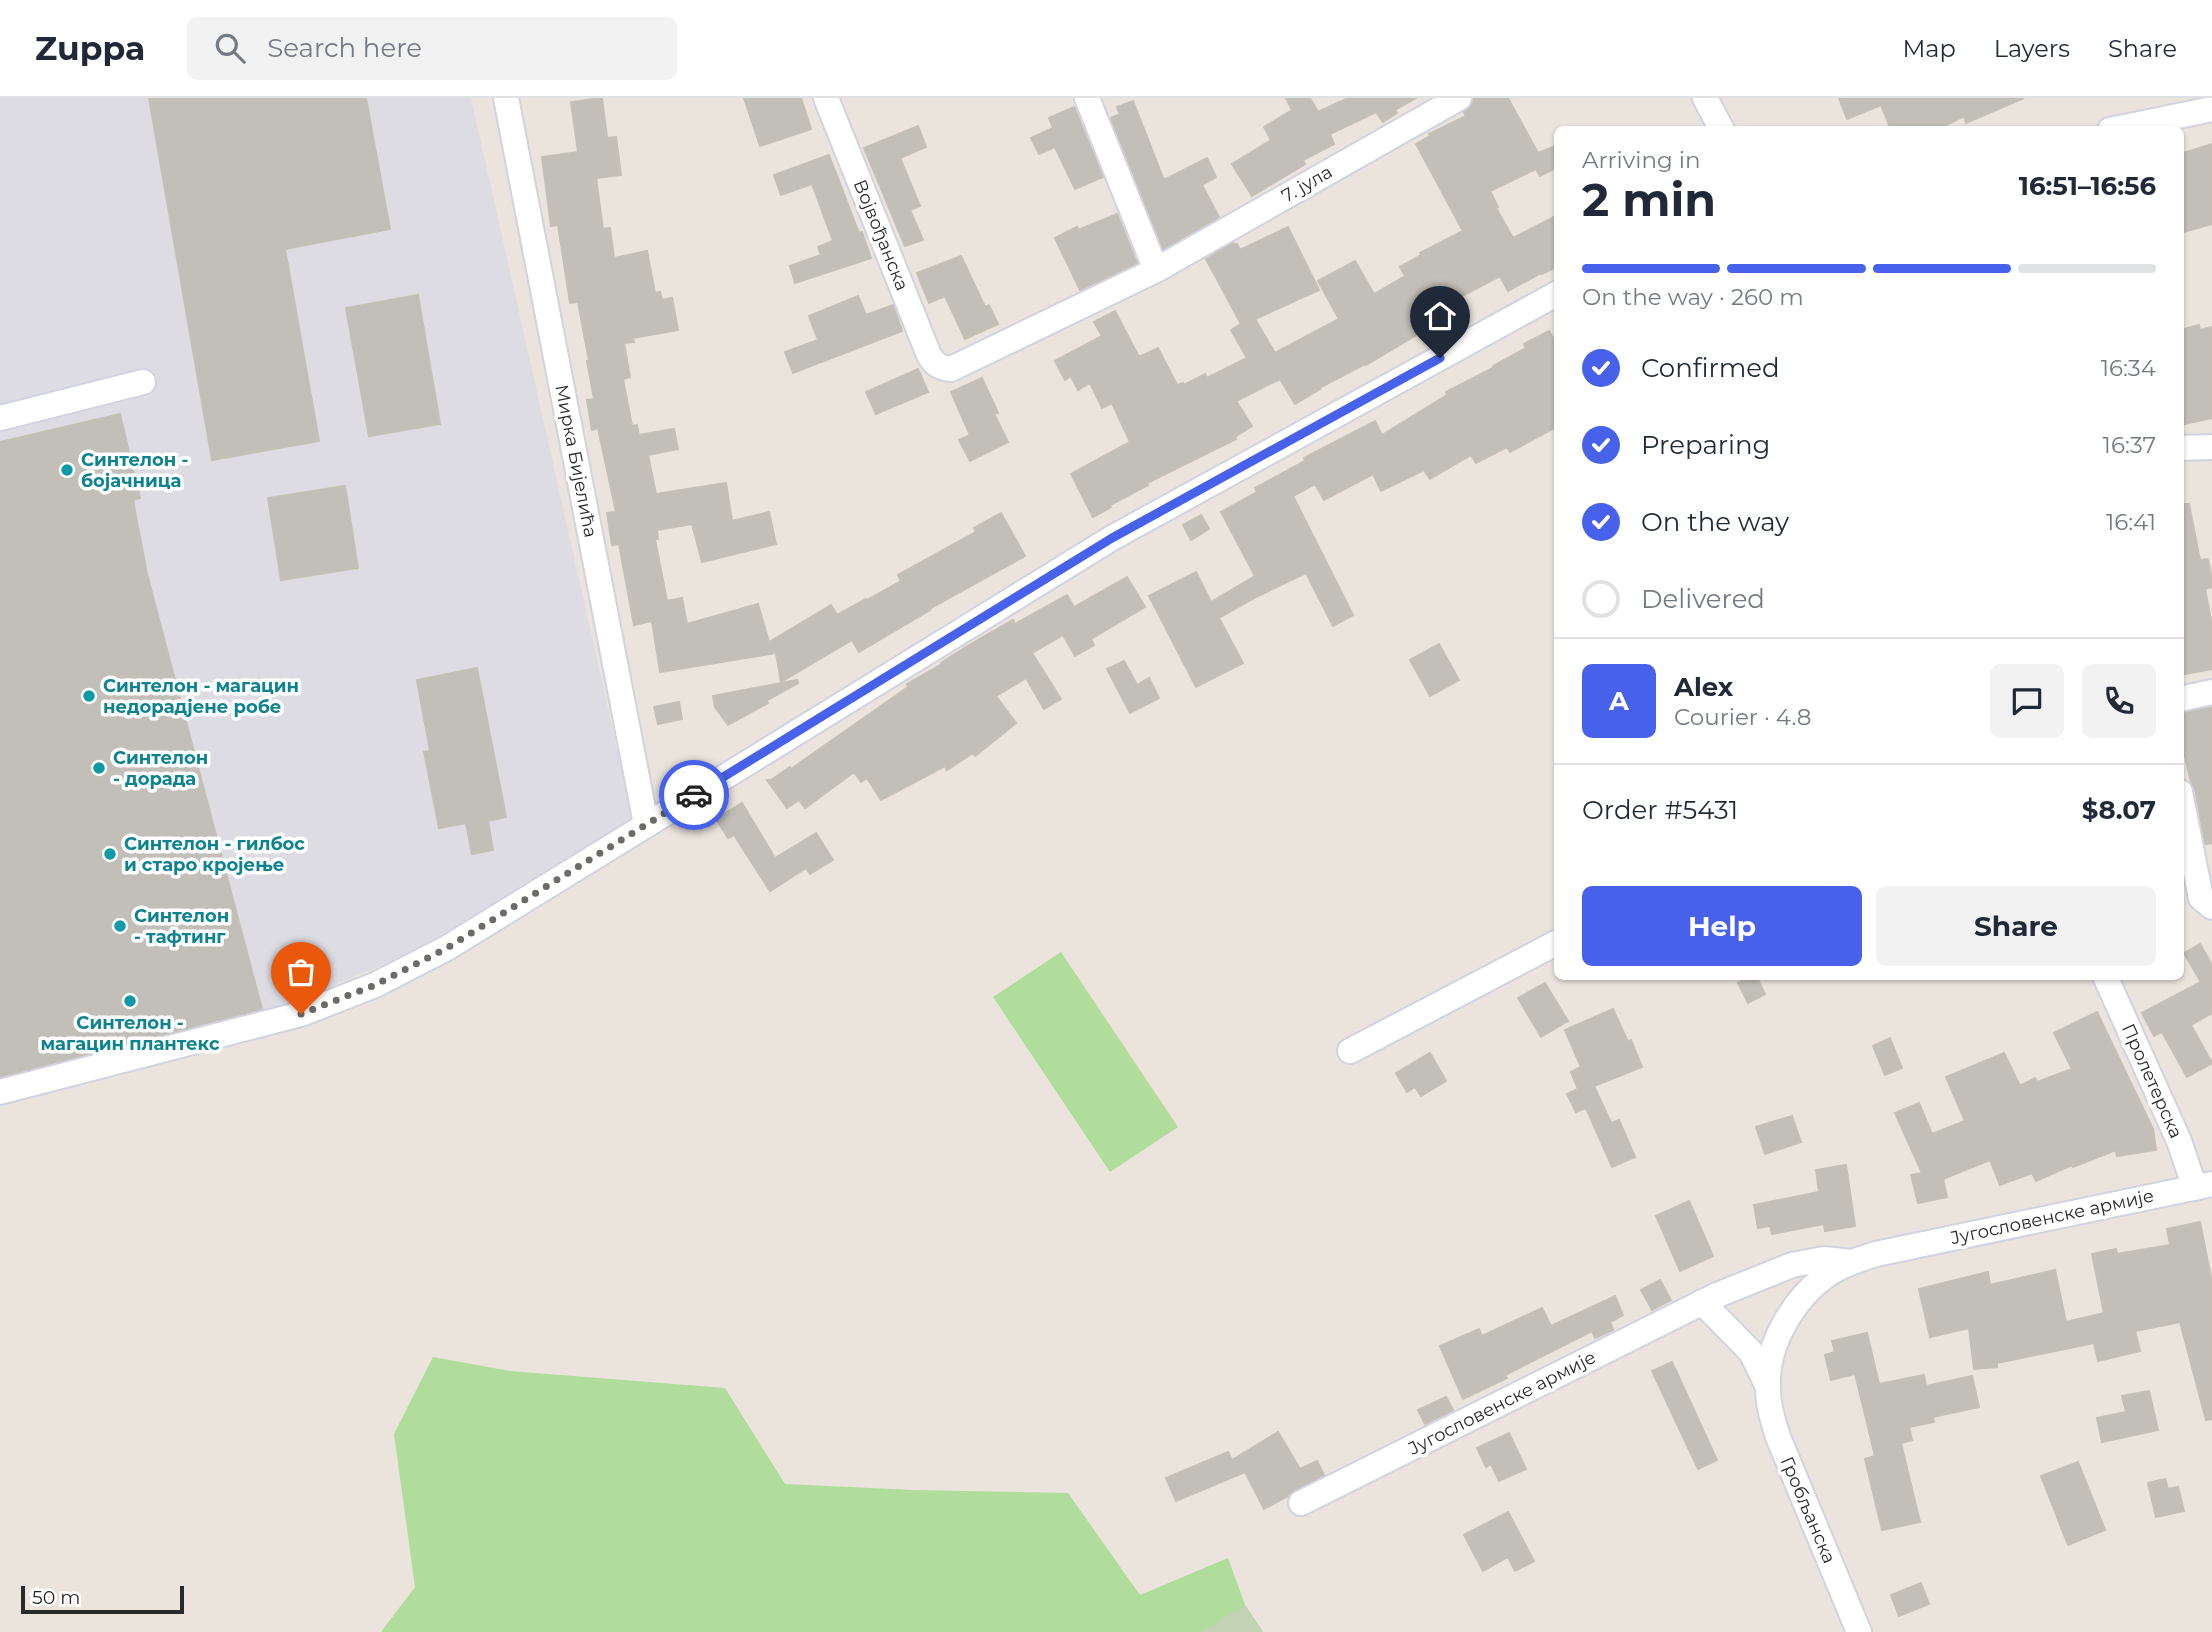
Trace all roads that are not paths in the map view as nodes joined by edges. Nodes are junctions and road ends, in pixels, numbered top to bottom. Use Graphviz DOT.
graph roads {
  1 [pos="506,98"];
  2 [pos="825,98"];
  3 [pos="1087,98"];
  4 [pos="1459,98"];
  5 [pos="1705,98"];
  6 [pos="2212,109"];
  7 [pos="1721,126"];
  8 [pos="2129,126"];
  9 [pos="1156,270"];
  10 [pos="1554,295"];
  11 [pos="942,368"];
  12 [pos="143,382"];
  13 [pos="0,418"];
  14 [pos="2184,448"];
  15 [pos="2212,448"];
  16 [pos="2212,692"];
  17 [pos="2184,698"];
  18 [pos="2184,812"];
  19 [pos="646,824"];
  20 [pos="2212,907"];
  21 [pos="1554,944"];
  22 [pos="2107,980"];
  23 [pos="1350,1051"];
  24 [pos="0,1092"];
  25 [pos="2203,1186"];
  26 [pos="1852,1262"];
  27 [pos="1702,1302"];
  28 [pos="1767,1386"];
  29 [pos="1301,1503"];
  30 [pos="1859,1632"];
  1 -- 19 [label="street, Мирка Бијелића"];
  2 -- 11 [label="street, Војвођанска"];
  3 -- 9 [label="street"];
  4 -- 9 [label="street, 7. јула"];
  5 -- 7 [label="street"];
  6 -- 8 [label="street"];
  9 -- 11 [label="street, 7. јула"];
  10 -- 19 [label="street"];
  12 -- 13 [label="street"];
  14 -- 15 [label="street"];
  16 -- 17 [label="street"];
  18 -- 20 [label="street"];
  19 -- 24 [label="street"];
  21 -- 23 [label="street"];
  22 -- 25 [label="street, Пролетерска"];
  25 -- 26 [label="street, Југословенске армије"];
  26 -- 27 [label="street, Југословенске армије"];
  26 -- 28 [label="street, Југословенске армије"];
  27 -- 28 [label="street"];
  27 -- 29 [label="street, Југословенске армије"];
  28 -- 30 [label="street, Гробљанска"];
}
